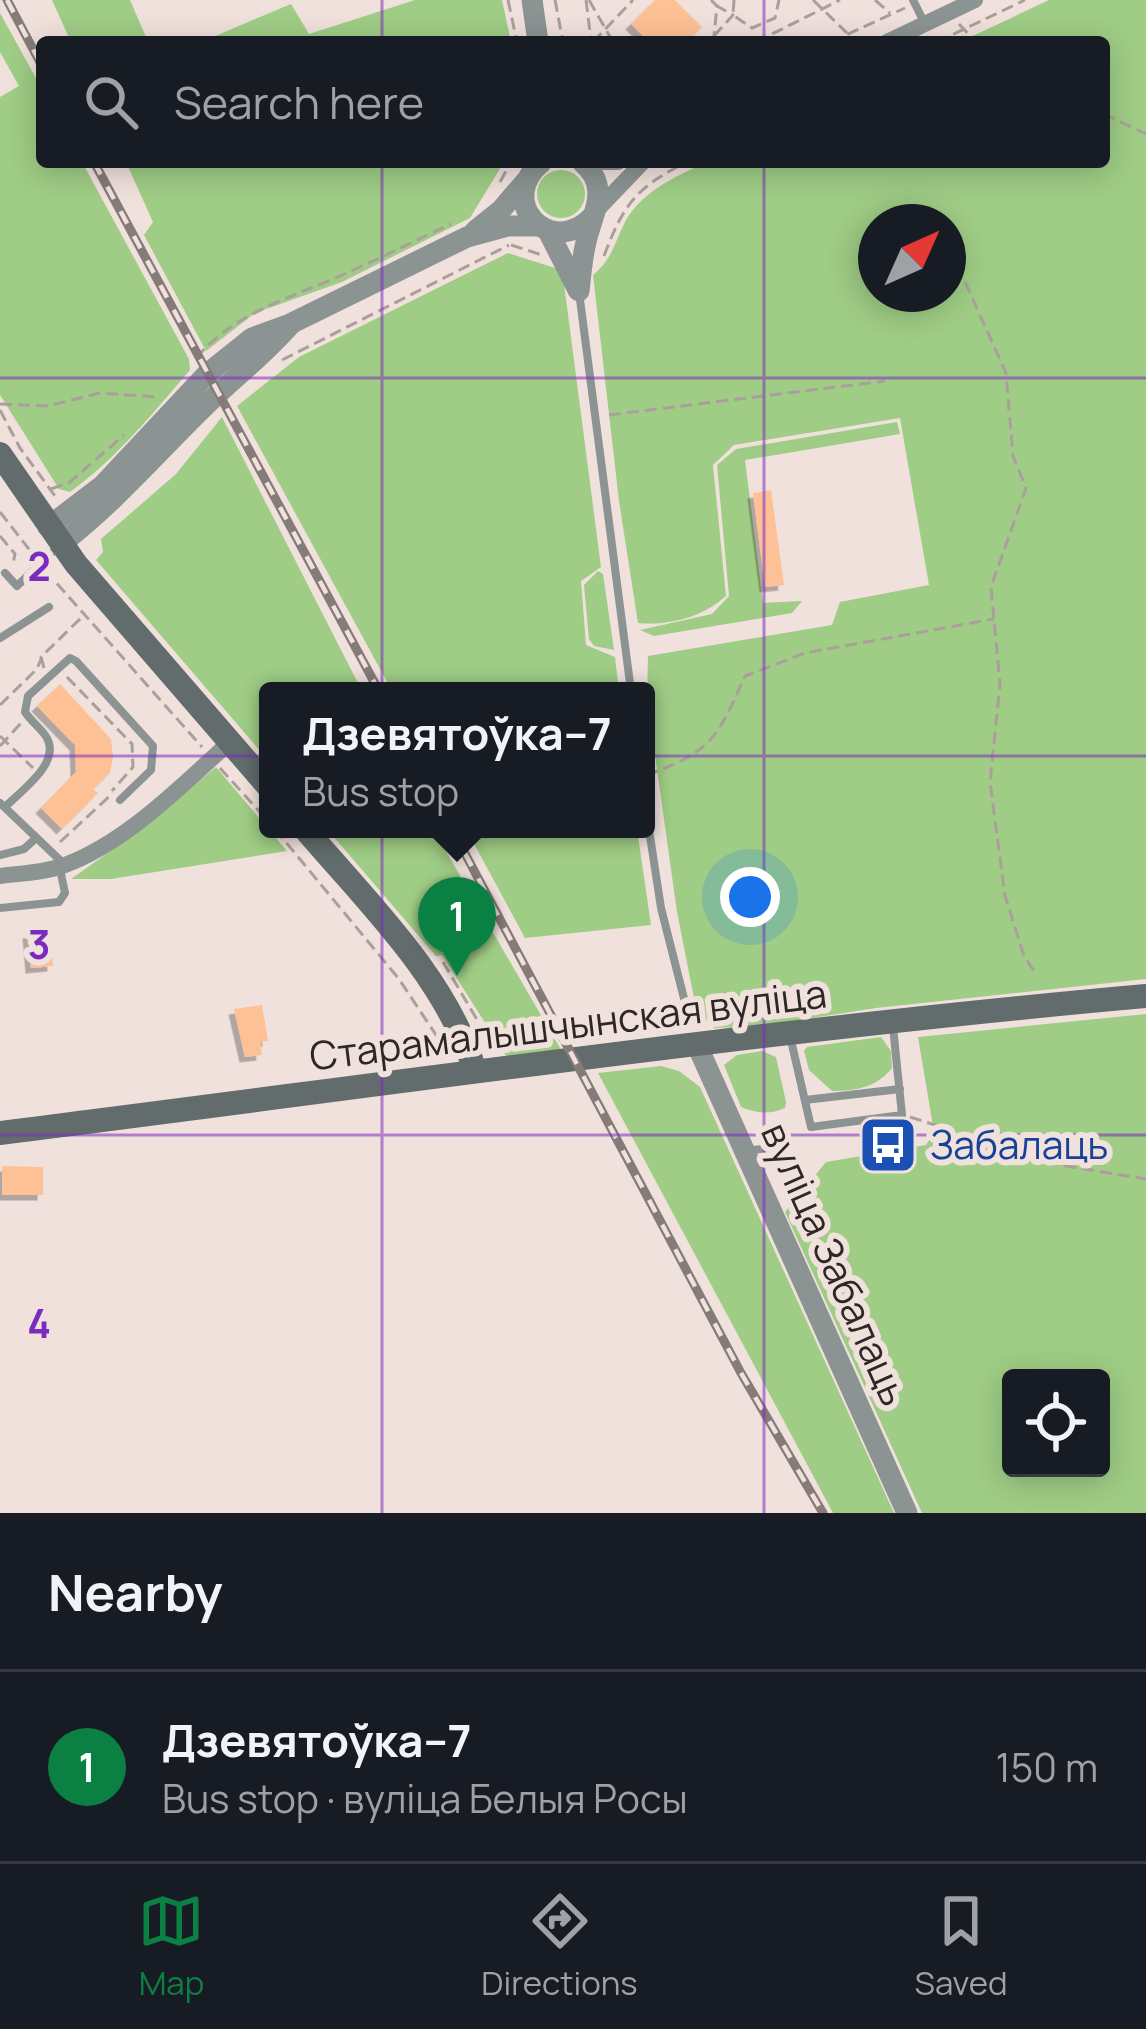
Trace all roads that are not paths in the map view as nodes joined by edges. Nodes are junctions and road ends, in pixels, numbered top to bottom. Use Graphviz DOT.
graph roads {
  1 [pos="532,0"];
  2 [pos="975,0"];
  3 [pos="914,2"];
  4 [pos="925,23"];
  5 [pos="537,36"];
  6 [pos="899,36"];
  7 [pos="528,168"];
  8 [pos="587,168"];
  9 [pos="637,168"];
  10 [pos="595,213"];
  11 [pos="544,228"];
  12 [pos="467,237"];
  13 [pos="579,291"];
  14 [pos="0,454"];
  15 [pos="54,536"];
  16 [pos="5,573"];
  17 [pos="49,607"];
  18 [pos="0,638"];
  19 [pos="630,682"];
  20 [pos="221,750"];
  21 [pos="259,779"];
  22 [pos="120,800"];
  23 [pos="2,805"];
  24 [pos="36,838"];
  25 [pos="312,838"];
  26 [pos="650,838"];
  27 [pos="0,856"];
  28 [pos="58,861"];
  29 [pos="0,876"];
  30 [pos="0,908"];
  31 [pos="1146,997"];
  32 [pos="893,1022"];
  33 [pos="693,1034"];
  34 [pos="790,1035"];
  35 [pos="476,1071"];
  36 [pos="900,1089"];
  37 [pos="805,1100"];
  38 [pos="780,1127"];
  39 [pos="0,1132"];
  40 [pos="744,1151"];
  41 [pos="907,1513"];
  1 -- 5 [label="street"];
  2 -- 4 [label="street"];
  3 -- 4 [label="lane"];
  4 -- 6 [label="street"];
  7 -- 11 [label="street"];
  7 -- 12 [label="street"];
  8 -- 10 [label="street"];
  9 -- 10 [label="street"];
  10 -- 11 [label="street"];
  10 -- 13 [label="street"];
  11 -- 12 [label="street"];
  11 -- 13 [label="street"];
  12 -- 15 [label="street"];
  13 -- 19 [label="lane"];
  14 -- 15 [label="main road"];
  15 -- 16 [label="lane"];
  15 -- 20 [label="main road"];
  17 -- 18 [label="lane"];
  20 -- 21 [label="main road"];
  20 -- 28 [label="street"];
  22 -- 23 [label="lane"];
  23 -- 24 [label="lane"];
  24 -- 27 [label="lane"];
  24 -- 28 [label="lane"];
  25 -- 35 [label="main road"];
  26 -- 33 [label="lane"];
  28 -- 29 [label="street"];
  28 -- 30 [label="lane"];
  31 -- 32 [label="main road, Старамалышчынская вуліца"];
  32 -- 34 [label="main road, Старамалышчынская вуліца"];
  32 -- 36 [label="lane"];
  33 -- 34 [label="main road, Старамалышчынская вуліца"];
  33 -- 35 [label="main road, Старамалышчынская вуліца"];
  33 -- 40 [label="street, вуліца Забалаць"];
  34 -- 37 [label="lane"];
  35 -- 39 [label="main road, Старамалышчынская вуліца"];
  36 -- 37 [label="lane"];
  36 -- 37 [label="lane"];
  38 -- 40 [label="lane"];
  40 -- 41 [label="street, вуліца Забалаць"];
}
